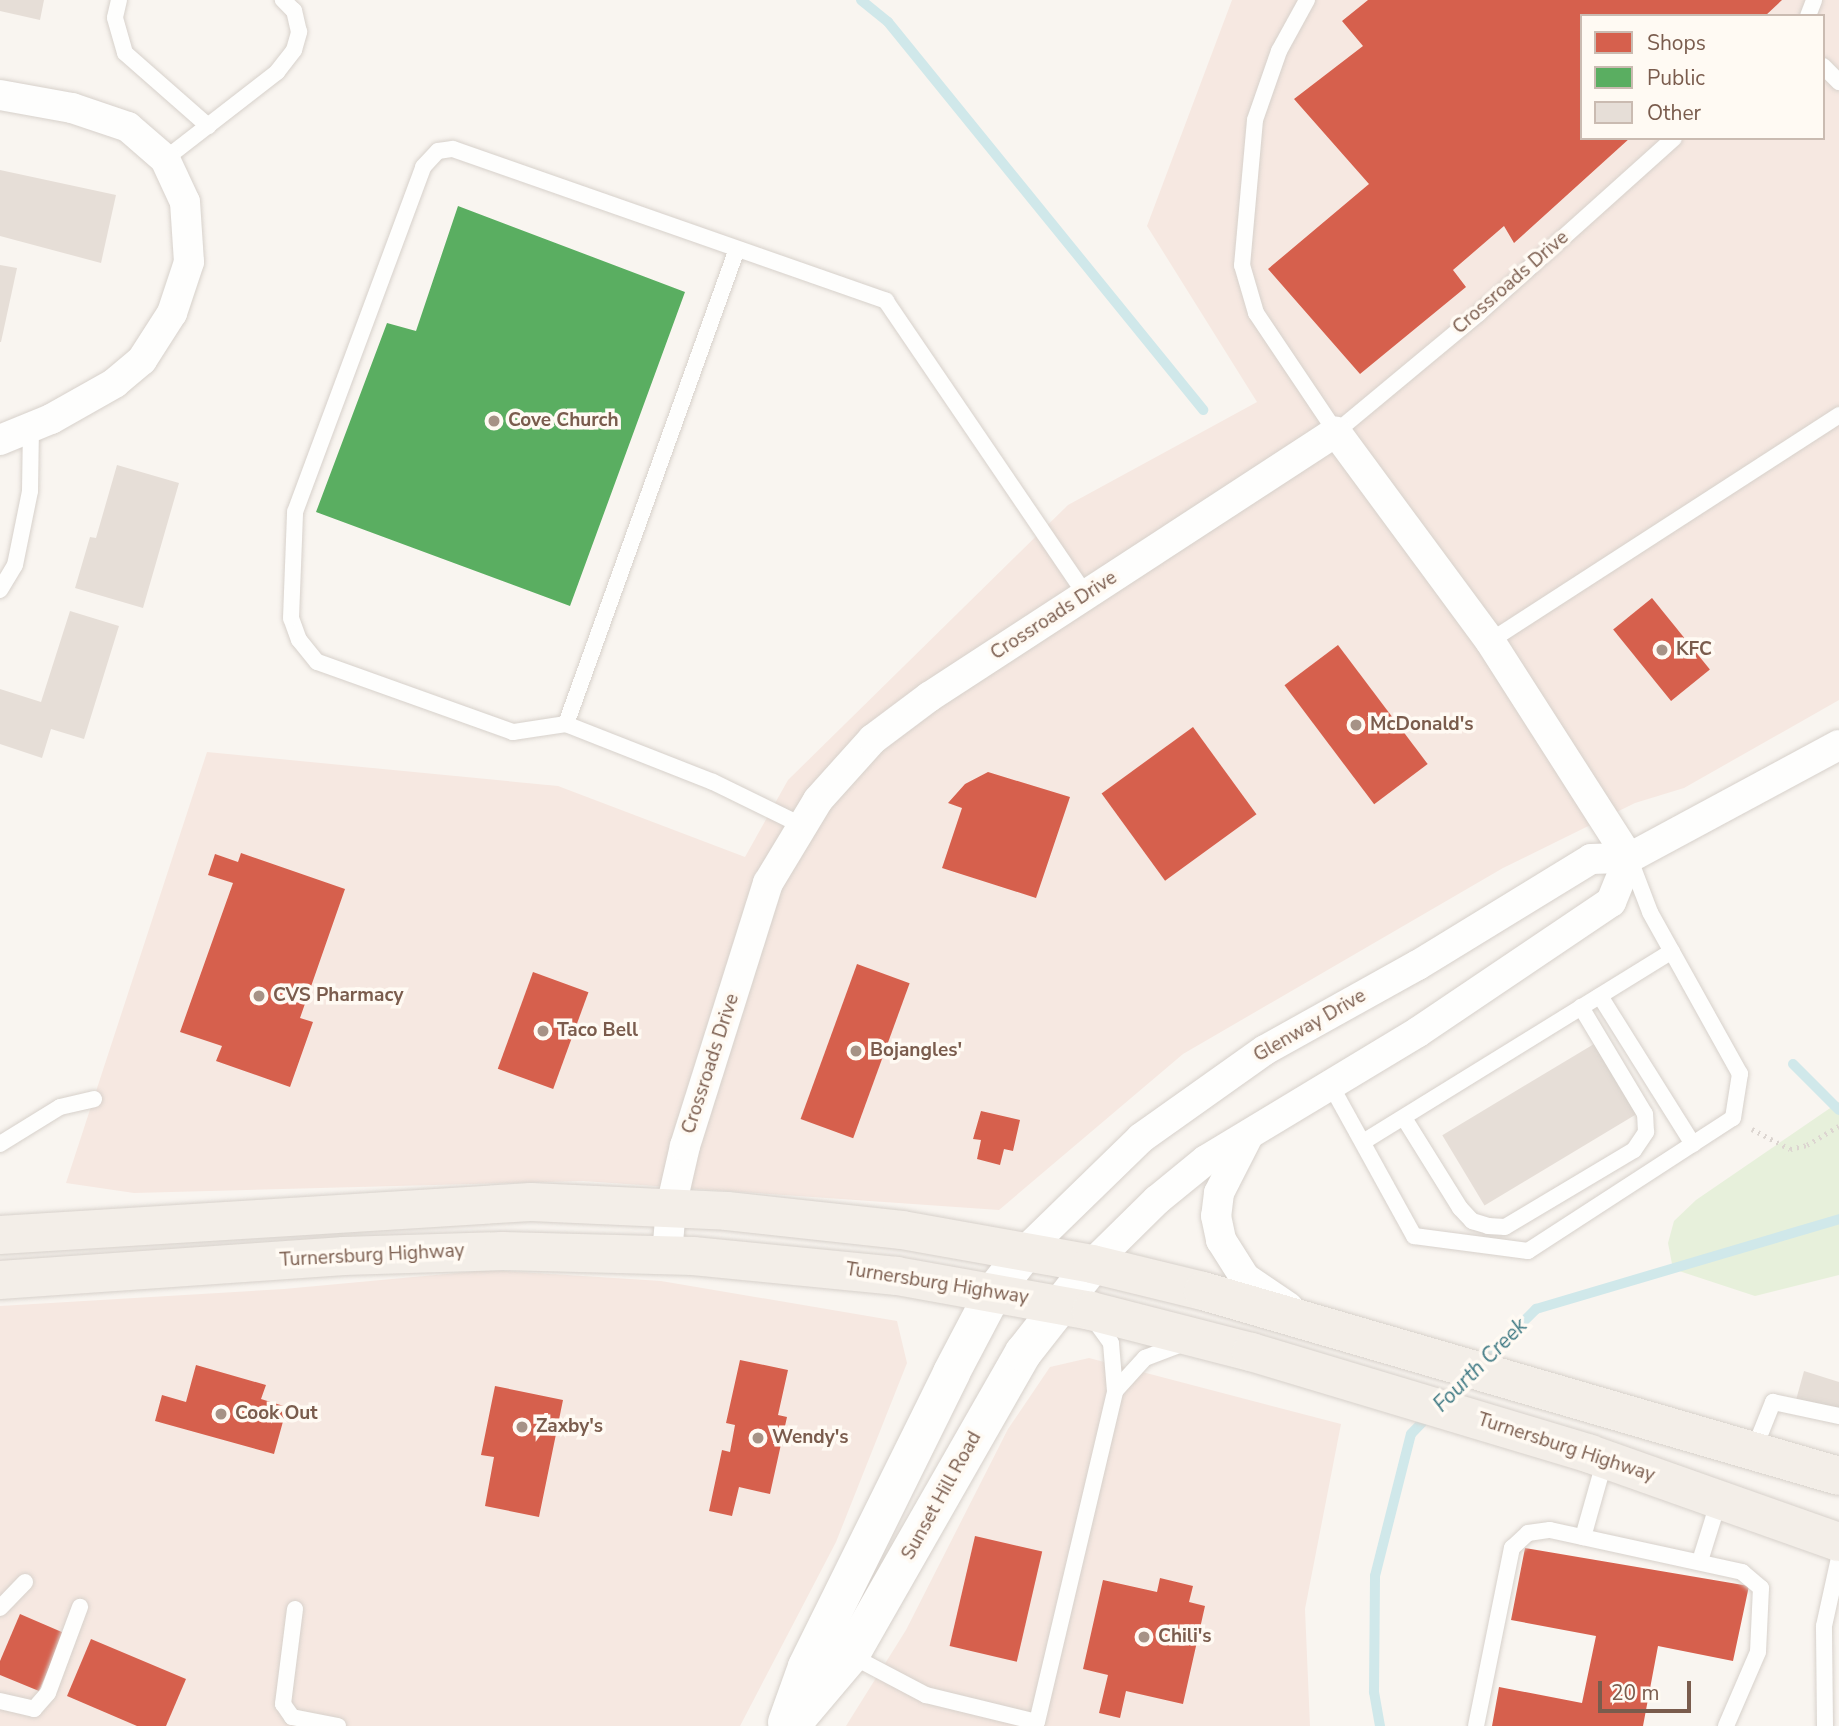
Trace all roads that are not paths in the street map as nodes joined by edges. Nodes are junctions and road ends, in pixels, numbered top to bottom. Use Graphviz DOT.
graph roads {
  1 [pos="119,0"];
  2 [pos="283,0"];
  3 [pos="1307,0"];
  4 [pos="1825,68"];
  5 [pos="1839,82"];
  6 [pos="0,95"];
  7 [pos="208,126"];
  8 [pos="1672,140"];
  9 [pos="165,159"];
  10 [pos="737,249"];
  11 [pos="1839,415"];
  12 [pos="31,427"];
  13 [pos="1336,432"];
  14 [pos="0,440"];
  15 [pos="0,590"];
  16 [pos="1086,595"];
  17 [pos="1490,641"];
  18 [pos="566,724"];
  19 [pos="1839,745"];
  20 [pos="803,826"];
  21 [pos="1629,858"];
  22 [pos="1672,951"];
  23 [pos="1600,996"];
  24 [pos="1581,1007"];
  25 [pos="1329,1082"];
  26 [pos="94,1099"];
  27 [pos="1404,1118"];
  28 [pos="1257,1126"];
  29 [pos="1363,1142"];
  30 [pos="0,1144"];
  31 [pos="1693,1144"];
  32 [pos="671,1207"];
  33 [pos="0,1235"];
  34 [pos="1025,1251"];
  35 [pos="667,1255"];
  36 [pos="1092,1264"];
  37 [pos="0,1280"];
  38 [pos="993,1292"];
  39 [pos="1061,1305"];
  40 [pos="1329,1325"];
  41 [pos="1251,1352"];
  42 [pos="1115,1391"];
  43 [pos="1839,1416"];
  44 [pos="1753,1452"];
  45 [pos="1598,1456"];
  46 [pos="1839,1476"];
  47 [pos="1719,1499"];
  48 [pos="1583,1537"];
  49 [pos="1839,1542"];
  50 [pos="1839,1558"];
  51 [pos="1700,1561"];
  52 [pos="25,1582"];
  53 [pos="0,1608"];
  54 [pos="80,1608"];
  55 [pos="295,1609"];
  56 [pos="850,1655"];
  57 [pos="0,1701"];
  58 [pos="1830,1719"];
  59 [pos="338,1726"];
  60 [pos="788,1726"];
  61 [pos="1476,1726"];
  62 [pos="1726,1726"];
  1 -- 7 [label="lane"];
  2 -- 7 [label="lane"];
  3 -- 13 [label="lane"];
  4 -- 5 [label="lane"];
  6 -- 9 [label="street"];
  7 -- 9 [label="lane"];
  8 -- 13 [label="lane, Crossroads Drive"];
  9 -- 12 [label="street"];
  10 -- 16 [label="lane"];
  10 -- 18 [label="lane"];
  10 -- 18 [label="lane"];
  11 -- 17 [label="lane"];
  12 -- 14 [label="street"];
  12 -- 15 [label="lane"];
  13 -- 16 [label="street, Crossroads Drive"];
  13 -- 17 [label="street"];
  16 -- 20 [label="street, Crossroads Drive"];
  17 -- 21 [label="street"];
  18 -- 20 [label="lane"];
  19 -- 21 [label="street, Glenway Drive"];
  20 -- 32 [label="street, Crossroads Drive"];
  21 -- 22 [label="lane"];
  21 -- 25 [label="street"];
  21 -- 34 [label="street, Glenway Drive"];
  22 -- 23 [label="lane"];
  22 -- 31 [label="lane"];
  23 -- 24 [label="lane"];
  23 -- 31 [label="lane"];
  24 -- 27 [label="lane"];
  24 -- 27 [label="lane"];
  25 -- 28 [label="street"];
  25 -- 29 [label="lane"];
  26 -- 30 [label="lane"];
  27 -- 29 [label="lane"];
  28 -- 36 [label="street"];
  28 -- 40 [label="street"];
  29 -- 31 [label="lane"];
  32 -- 33 [label="main road"];
  32 -- 34 [label="main road"];
  32 -- 35 [label="street, Crossroads Drive"];
  34 -- 36 [label="main road"];
  34 -- 38 [label="street, Sunset Hill Road"];
  35 -- 37 [label="main road, Turnersburg Highway"];
  35 -- 38 [label="main road, Turnersburg Highway"];
  36 -- 39 [label="street, Sunset Hill Road"];
  36 -- 40 [label="main road"];
  38 -- 39 [label="main road, Turnersburg Highway"];
  38 -- 60 [label="street, Sunset Hill Road"];
  39 -- 41 [label="main road, Turnersburg Highway"];
  39 -- 42 [label="lane"];
  39 -- 56 [label="street, Sunset Hill Road"];
  40 -- 44 [label="main road"];
  41 -- 42 [label="lane"];
  41 -- 45 [label="main road, Turnersburg Highway"];
  42 -- 56 [label="lane"];
  43 -- 44 [label="lane"];
  44 -- 46 [label="main road"];
  45 -- 47 [label="main road, Turnersburg Highway"];
  45 -- 48 [label="lane"];
  47 -- 49 [label="main road, Turnersburg Highway"];
  47 -- 51 [label="lane"];
  48 -- 51 [label="lane"];
  48 -- 61 [label="lane"];
  50 -- 58 [label="lane"];
  51 -- 62 [label="lane"];
  52 -- 53 [label="lane"];
  54 -- 57 [label="lane"];
  55 -- 59 [label="lane"];
  56 -- 60 [label="street, Sunset Hill Road"];
}
